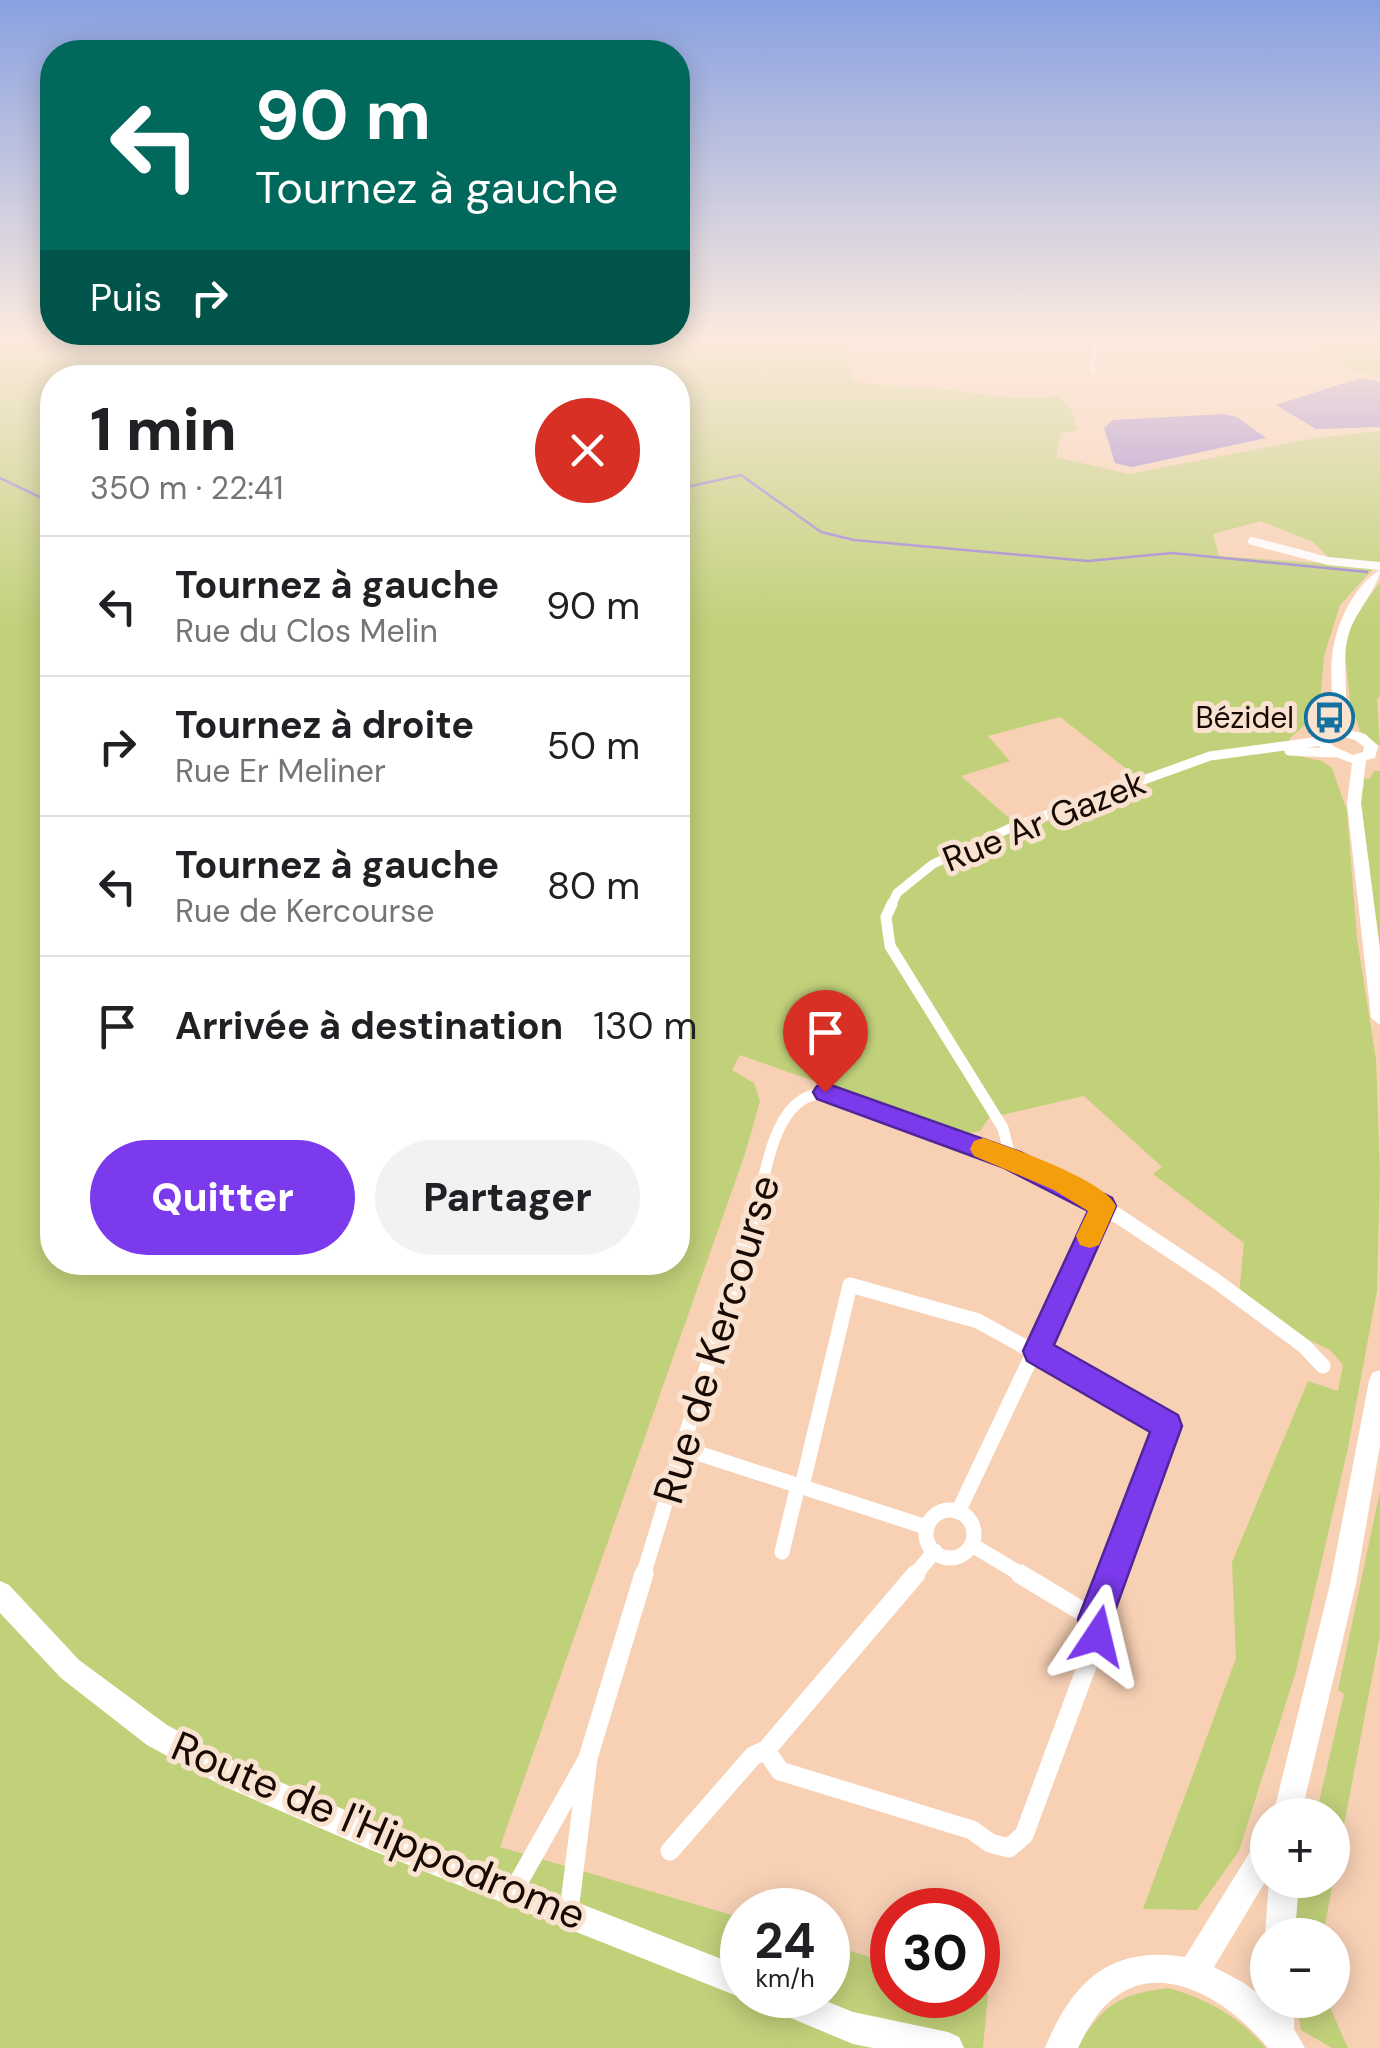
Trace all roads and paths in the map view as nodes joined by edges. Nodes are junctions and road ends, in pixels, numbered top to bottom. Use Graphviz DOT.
graph roads {
  1 [pos="1252,541"];
  2 [pos="1380,570"];
  3 [pos="1341,697"];
  4 [pos="1326,736"];
  5 [pos="1260,749"];
  6 [pos="1369,752"];
  7 [pos="1335,754"];
  8 [pos="1354,802"];
  9 [pos="1380,1018"];
  10 [pos="1011,1160"];
  11 [pos="1103,1206"];
  12 [pos="1037,1351"];
  13 [pos="1323,1366"];
  14 [pos="1380,1381"];
  15 [pos="682,1448"];
  16 [pos="800,1486"];
  17 [pos="958,1512"];
  18 [pos="926,1527"];
  19 [pos="972,1545"];
  20 [pos="935,1551"];
  21 [pos="782,1552"];
  22 [pos="0,1594"];
  23 [pos="1095,1619"];
  24 [pos="766,1750"];
  25 [pos="588,1758"];
  26 [pos="1291,1798"];
  27 [pos="670,1851"];
  28 [pos="1250,1878"];
  29 [pos="514,1890"];
  30 [pos="570,1911"];
  31 [pos="720,1973"];
  32 [pos="1193,1973"];
  33 [pos="829,2018"];
  34 [pos="853,2028"];
  35 [pos="1284,2041"];
  36 [pos="884,2048"];
  37 [pos="948,2048"];
  38 [pos="1062,2048"];
  1 -- 2 [label="street"];
  2 -- 3 [label="main road"];
  3 -- 4 [label="main road"];
  3 -- 6 [label="main road"];
  4 -- 5 [label="street, Rue Ar Gazek"];
  4 -- 6 [label="main road"];
  4 -- 7 [label="main road"];
  5 -- 7 [label="street, Rue Ar Gazek"];
  5 -- 10 [label="street, Rue Ar Gazek"];
  6 -- 7 [label="main road"];
  6 -- 8 [label="main road"];
  7 -- 8 [label="main road"];
  8 -- 9 [label="main road"];
  10 -- 11 [label="street, Rue de Kercourse"];
  10 -- 15 [label="street, Rue de Kercourse"];
  11 -- 12 [label="street"];
  11 -- 13 [label="street, Rue de Kercourse"];
  12 -- 16 [label="street"];
  12 -- 17 [label="street"];
  12 -- 23 [label="street"];
  14 -- 26 [label="main road"];
  15 -- 16 [label="street"];
  15 -- 25 [label="street, Rue de Kercourse"];
  16 -- 18 [label="street"];
  16 -- 21 [label="street"];
  17 -- 18 [label="street"];
  17 -- 19 [label="street"];
  18 -- 20 [label="street"];
  19 -- 20 [label="street"];
  19 -- 23 [label="street"];
  20 -- 24 [label="street"];
  22 -- 29 [label="main road, Route de l'Hippodrome"];
  23 -- 24 [label="street"];
  24 -- 27 [label="street"];
  25 -- 29 [label="street, Rue de Kercourse"];
  25 -- 30 [label="street, Rue de Kercourse"];
  28 -- 32 [label="main road"];
  29 -- 30 [label="main road, Route de l'Hippodrome"];
  30 -- 31 [label="main road, Route de l'Hippodrome"];
  32 -- 35 [label="main road"];
  32 -- 38 [label="main road"];
  33 -- 34 [label="main road"];
  34 -- 36 [label="main road"];
  34 -- 37 [label="main road"];
}
